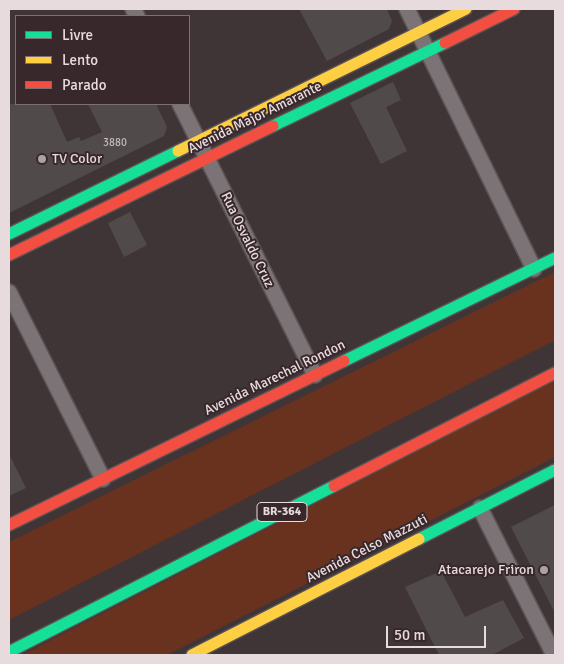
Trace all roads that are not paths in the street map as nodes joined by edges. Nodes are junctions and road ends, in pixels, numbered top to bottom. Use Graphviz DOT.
graph roads {
  1 [pos="407,9"];
  2 [pos="466,9"];
  3 [pos="514,9"];
  4 [pos="418,32"];
  5 [pos="426,52"];
  6 [pos="180,105"];
  7 [pos="198,140"];
  8 [pos="207,158"];
  9 [pos="9,234"];
  10 [pos="9,255"];
  11 [pos="555,258"];
  12 [pos="534,269"];
  13 [pos="9,292"];
  14 [pos="555,373"];
  15 [pos="315,375"];
  16 [pos="555,470"];
  17 [pos="103,478"];
  18 [pos="480,508"];
  19 [pos="9,525"];
  20 [pos="9,652"];
  21 [pos="192,655"];
  22 [pos="554,655"];
  1 -- 4 [label="street"];
  2 -- 4 [label="main road, Avenida Major Amarante"];
  3 -- 5 [label="main road, Avenida Major Amarante"];
  4 -- 5 [label="street"];
  4 -- 7 [label="main road, Avenida Major Amarante"];
  5 -- 8 [label="main road, Avenida Major Amarante"];
  5 -- 12 [label="street"];
  6 -- 7 [label="street, Rua Osvaldo Cruz"];
  7 -- 8 [label="street, Rua Osvaldo Cruz"];
  7 -- 9 [label="main road, Avenida Major Amarante"];
  8 -- 10 [label="main road, Avenida Major Amarante"];
  8 -- 15 [label="street, Rua Osvaldo Cruz"];
  11 -- 12 [label="main road, Avenida Marechal Rondon"];
  12 -- 15 [label="main road, Avenida Marechal Rondon"];
  13 -- 17 [label="street"];
  14 -- 20 [label="main road, BR-364"];
  15 -- 17 [label="main road, Avenida Marechal Rondon"];
  16 -- 18 [label="main road, Avenida Celso Mazzuti"];
  17 -- 19 [label="main road, Avenida Marechal Rondon"];
  18 -- 21 [label="main road, Avenida Celso Mazzuti"];
  18 -- 22 [label="street"];
}
